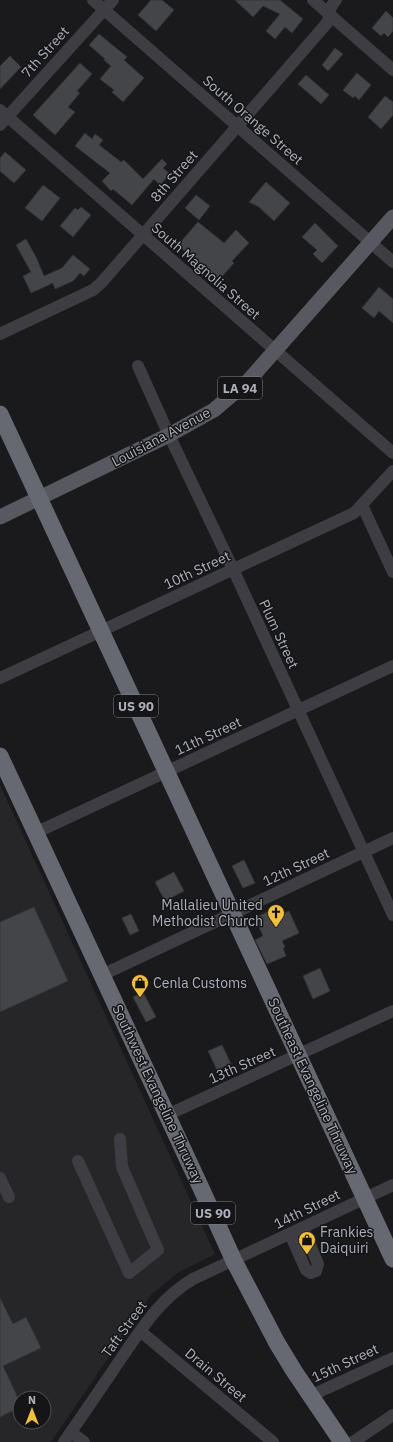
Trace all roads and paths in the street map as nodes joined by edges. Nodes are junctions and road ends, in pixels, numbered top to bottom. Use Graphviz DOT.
graph roads {
  1 [pos="93,0"];
  2 [pos="113,0"];
  3 [pos="313,0"];
  4 [pos="336,0"];
  5 [pos="104,10"];
  6 [pos="329,14"];
  7 [pos="393,70"];
  8 [pos="2,117"];
  9 [pos="238,126"];
  10 [pos="393,218"];
  11 [pos="142,235"];
  12 [pos="370,242"];
  13 [pos="393,262"];
  14 [pos="0,334"];
  15 [pos="274,350"];
  16 [pos="138,366"];
  17 [pos="0,414"];
  18 [pos="169,435"];
  19 [pos="5,437"];
  20 [pos="393,453"];
  21 [pos="393,471"];
  22 [pos="39,498"];
  23 [pos="362,505"];
  24 [pos="0,517"];
  25 [pos="233,569"];
  26 [pos="393,572"];
  27 [pos="101,632"];
  28 [pos="393,666"];
  29 [pos="0,678"];
  30 [pos="298,710"];
  31 [pos="0,756"];
  32 [pos="167,772"];
  33 [pos="36,832"];
  34 [pos="393,838"];
  35 [pos="363,852"];
  36 [pos="232,914"];
  37 [pos="393,916"];
  38 [pos="102,974"];
  39 [pos="393,1012"];
  40 [pos="299,1056"];
  41 [pos="168,1115"];
  42 [pos="120,1139"];
  43 [pos="78,1161"];
  44 [pos="0,1178"];
  45 [pos="393,1185"];
  46 [pos="9,1197"];
  47 [pos="365,1198"];
  48 [pos="303,1228"];
  49 [pos="290,1234"];
  50 [pos="393,1259"];
  51 [pos="234,1261"];
  52 [pos="140,1331"];
  53 [pos="393,1358"];
  54 [pos="310,1396"];
  55 [pos="393,1415"];
  56 [pos="67,1437"];
  57 [pos="84,1442"];
  58 [pos="273,1442"];
  59 [pos="342,1442"];
  60 [pos="353,1442"];
  1 -- 5 [label="street, South Orange Street"];
  2 -- 5 [label="street, 7th Street"];
  3 -- 6 [label="street"];
  4 -- 6 [label="street, 8th Street"];
  5 -- 8 [label="street, 7th Street"];
  5 -- 9 [label="street, South Orange Street"];
  6 -- 7 [label="street"];
  6 -- 9 [label="street, 8th Street"];
  8 -- 11 [label="street, South Magnolia Street"];
  9 -- 11 [label="street, 8th Street"];
  9 -- 12 [label="street, South Orange Street"];
  10 -- 12 [label="main road, Louisiana Avenue / LA 94"];
  11 -- 14 [label="street, 8th Street"];
  11 -- 15 [label="street, South Magnolia Street"];
  12 -- 13 [label="street, South Orange Street"];
  12 -- 15 [label="main road, Louisiana Avenue / LA 94"];
  15 -- 18 [label="main road, Louisiana Avenue / LA 94"];
  15 -- 20 [label="street, South Magnolia Street"];
  16 -- 18 [label="street, Plum Street"];
  17 -- 19 [label="highway, US 90"];
  18 -- 22 [label="main road, Louisiana Avenue / LA 94"];
  18 -- 25 [label="street, Plum Street"];
  19 -- 22 [label="highway, US 90"];
  21 -- 23 [label="street, 10th Street"];
  22 -- 24 [label="main road, Louisiana Avenue"];
  22 -- 27 [label="highway, US 90"];
  23 -- 25 [label="street, 10th Street"];
  23 -- 26 [label="street"];
  25 -- 27 [label="street, 10th Street"];
  25 -- 30 [label="street, Plum Street"];
  27 -- 29 [label="street, 10th Street"];
  27 -- 32 [label="highway, US 90"];
  28 -- 30 [label="street, 11th Street"];
  30 -- 32 [label="street, 11th Street"];
  30 -- 35 [label="street, Plum Street"];
  31 -- 33 [label="highway, US 90"];
  32 -- 33 [label="street, 11th Street"];
  32 -- 36 [label="highway, US 90"];
  33 -- 38 [label="highway, US 90"];
  34 -- 35 [label="street, 12th Street"];
  35 -- 36 [label="street, 12th Street"];
  35 -- 37 [label="street, Plum Street"];
  36 -- 38 [label="street, 12th Street"];
  36 -- 40 [label="highway, Southeast Evangeline Thruway / US 90"];
  38 -- 41 [label="highway, Southwest Evangeline Thruway / US 90"];
  39 -- 40 [label="street, 13th Street"];
  40 -- 41 [label="street, 13th Street"];
  40 -- 47 [label="highway, Southeast Evangeline Thruway / US 90"];
  41 -- 51 [label="highway, Southwest Evangeline Thruway / US 90"];
  42 -- 43 [label="street"];
  44 -- 46 [label="street"];
  45 -- 47 [label="street, 14th Street"];
  47 -- 48 [label="street, 14th Street"];
  47 -- 50 [label="highway, Southeast Evangeline Thruway / US 90"];
  48 -- 49 [label="street, 14th Street"];
  48 -- 49 [label="street"];
  49 -- 51 [label="street, 14th Street"];
  51 -- 52 [label="street, Taft Street"];
  51 -- 54 [label="highway, Southwest Evangeline Thruway / US 90"];
  52 -- 56 [label="street, Taft Street"];
  52 -- 58 [label="street, Drain Street"];
  53 -- 54 [label="street, 15th Street"];
  54 -- 59 [label="highway, Southwest Evangeline Thruway / US 90"];
  55 -- 60 [label="street"];
  56 -- 57 [label="street"];
}
